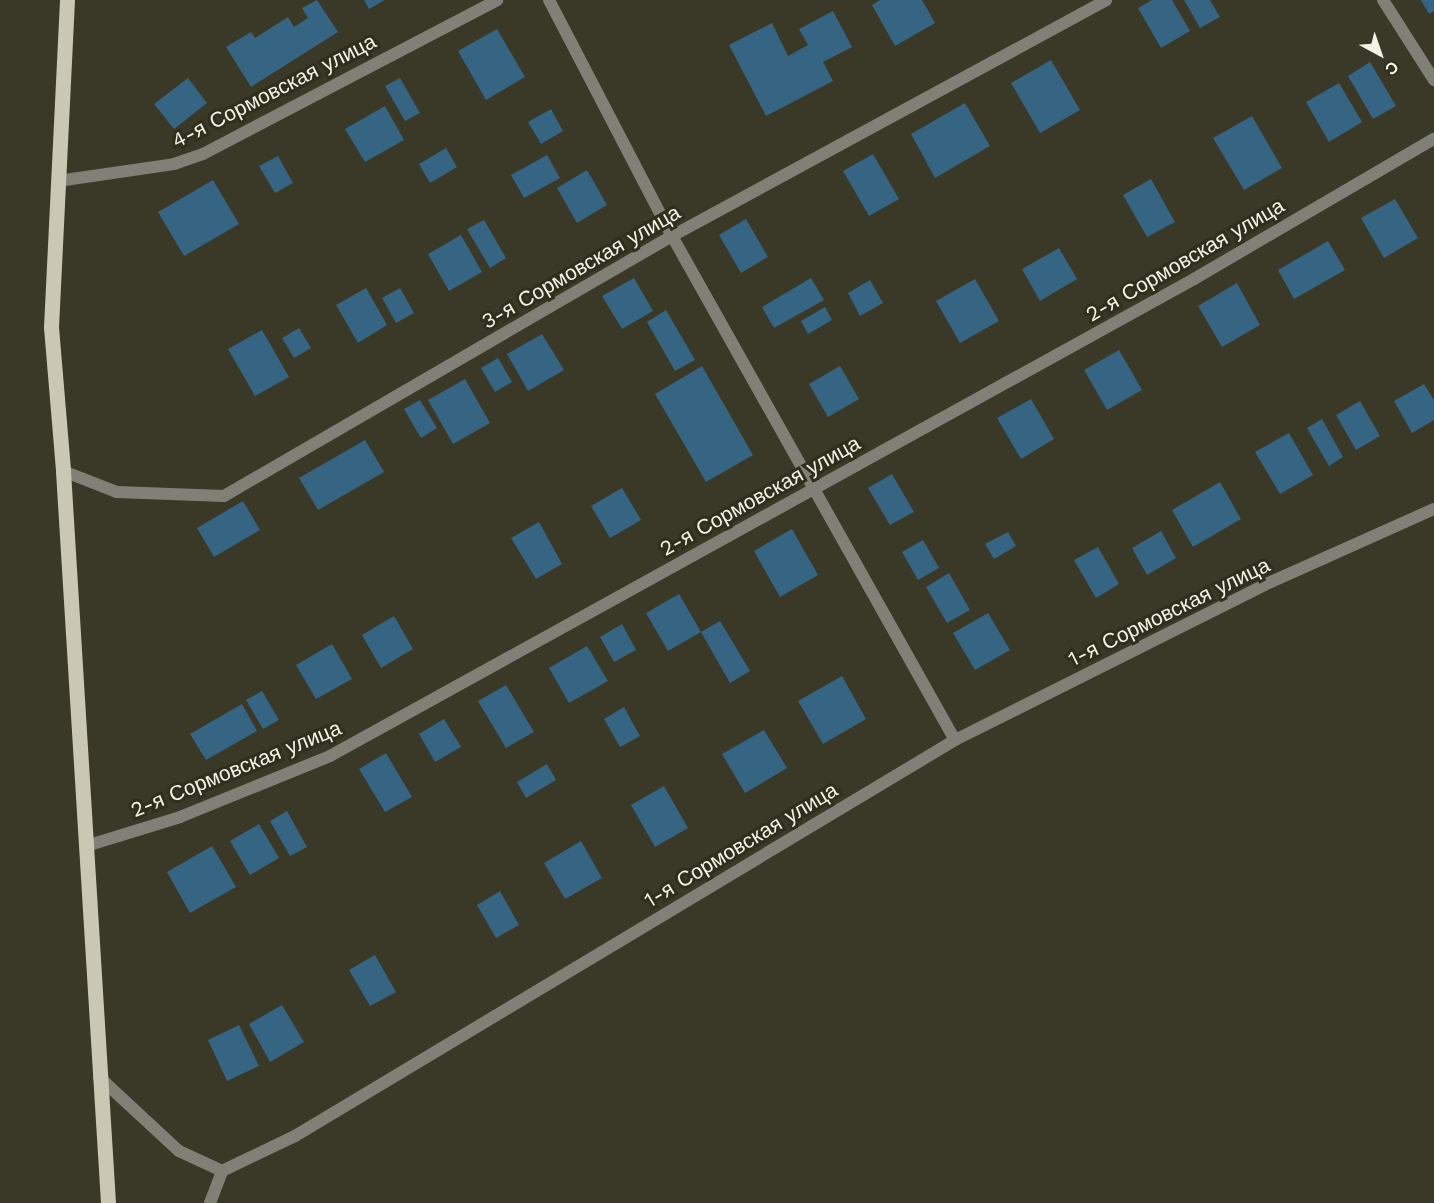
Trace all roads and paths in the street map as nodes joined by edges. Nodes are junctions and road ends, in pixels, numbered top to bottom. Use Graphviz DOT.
graph roads {
  1 [pos="67,0"];
  2 [pos="497,0"];
  3 [pos="549,0"];
  4 [pos="1106,0"];
  5 [pos="1383,0"];
  6 [pos="1434,80"];
  7 [pos="1434,139"];
  8 [pos="58,182"];
  9 [pos="672,236"];
  10 [pos="63,471"];
  11 [pos="814,489"];
  12 [pos="1434,509"];
  13 [pos="955,740"];
  14 [pos="86,846"];
  15 [pos="99,1077"];
  16 [pos="222,1171"];
  17 [pos="108,1203"];
  18 [pos="210,1203"];
  1 -- 8 [label="main road"];
  2 -- 8 [label="street, 4-я Сормовская улица"];
  3 -- 9 [label="street"];
  4 -- 9 [label="street, 3-я Сормовская улица"];
  5 -- 6 [label="street"];
  7 -- 11 [label="street, 2-я Сормовская улица"];
  8 -- 10 [label="main road"];
  9 -- 10 [label="street, 3-я Сормовская улица"];
  9 -- 11 [label="street"];
  10 -- 14 [label="main road"];
  11 -- 13 [label="street"];
  11 -- 14 [label="street, 2-я Сормовская улица"];
  12 -- 13 [label="street, 1-я Сормовская улица"];
  13 -- 16 [label="street, 1-я Сормовская улица"];
  14 -- 15 [label="main road"];
  15 -- 16 [label="street"];
  15 -- 17 [label="main road"];
  16 -- 18 [label="street"];
}
